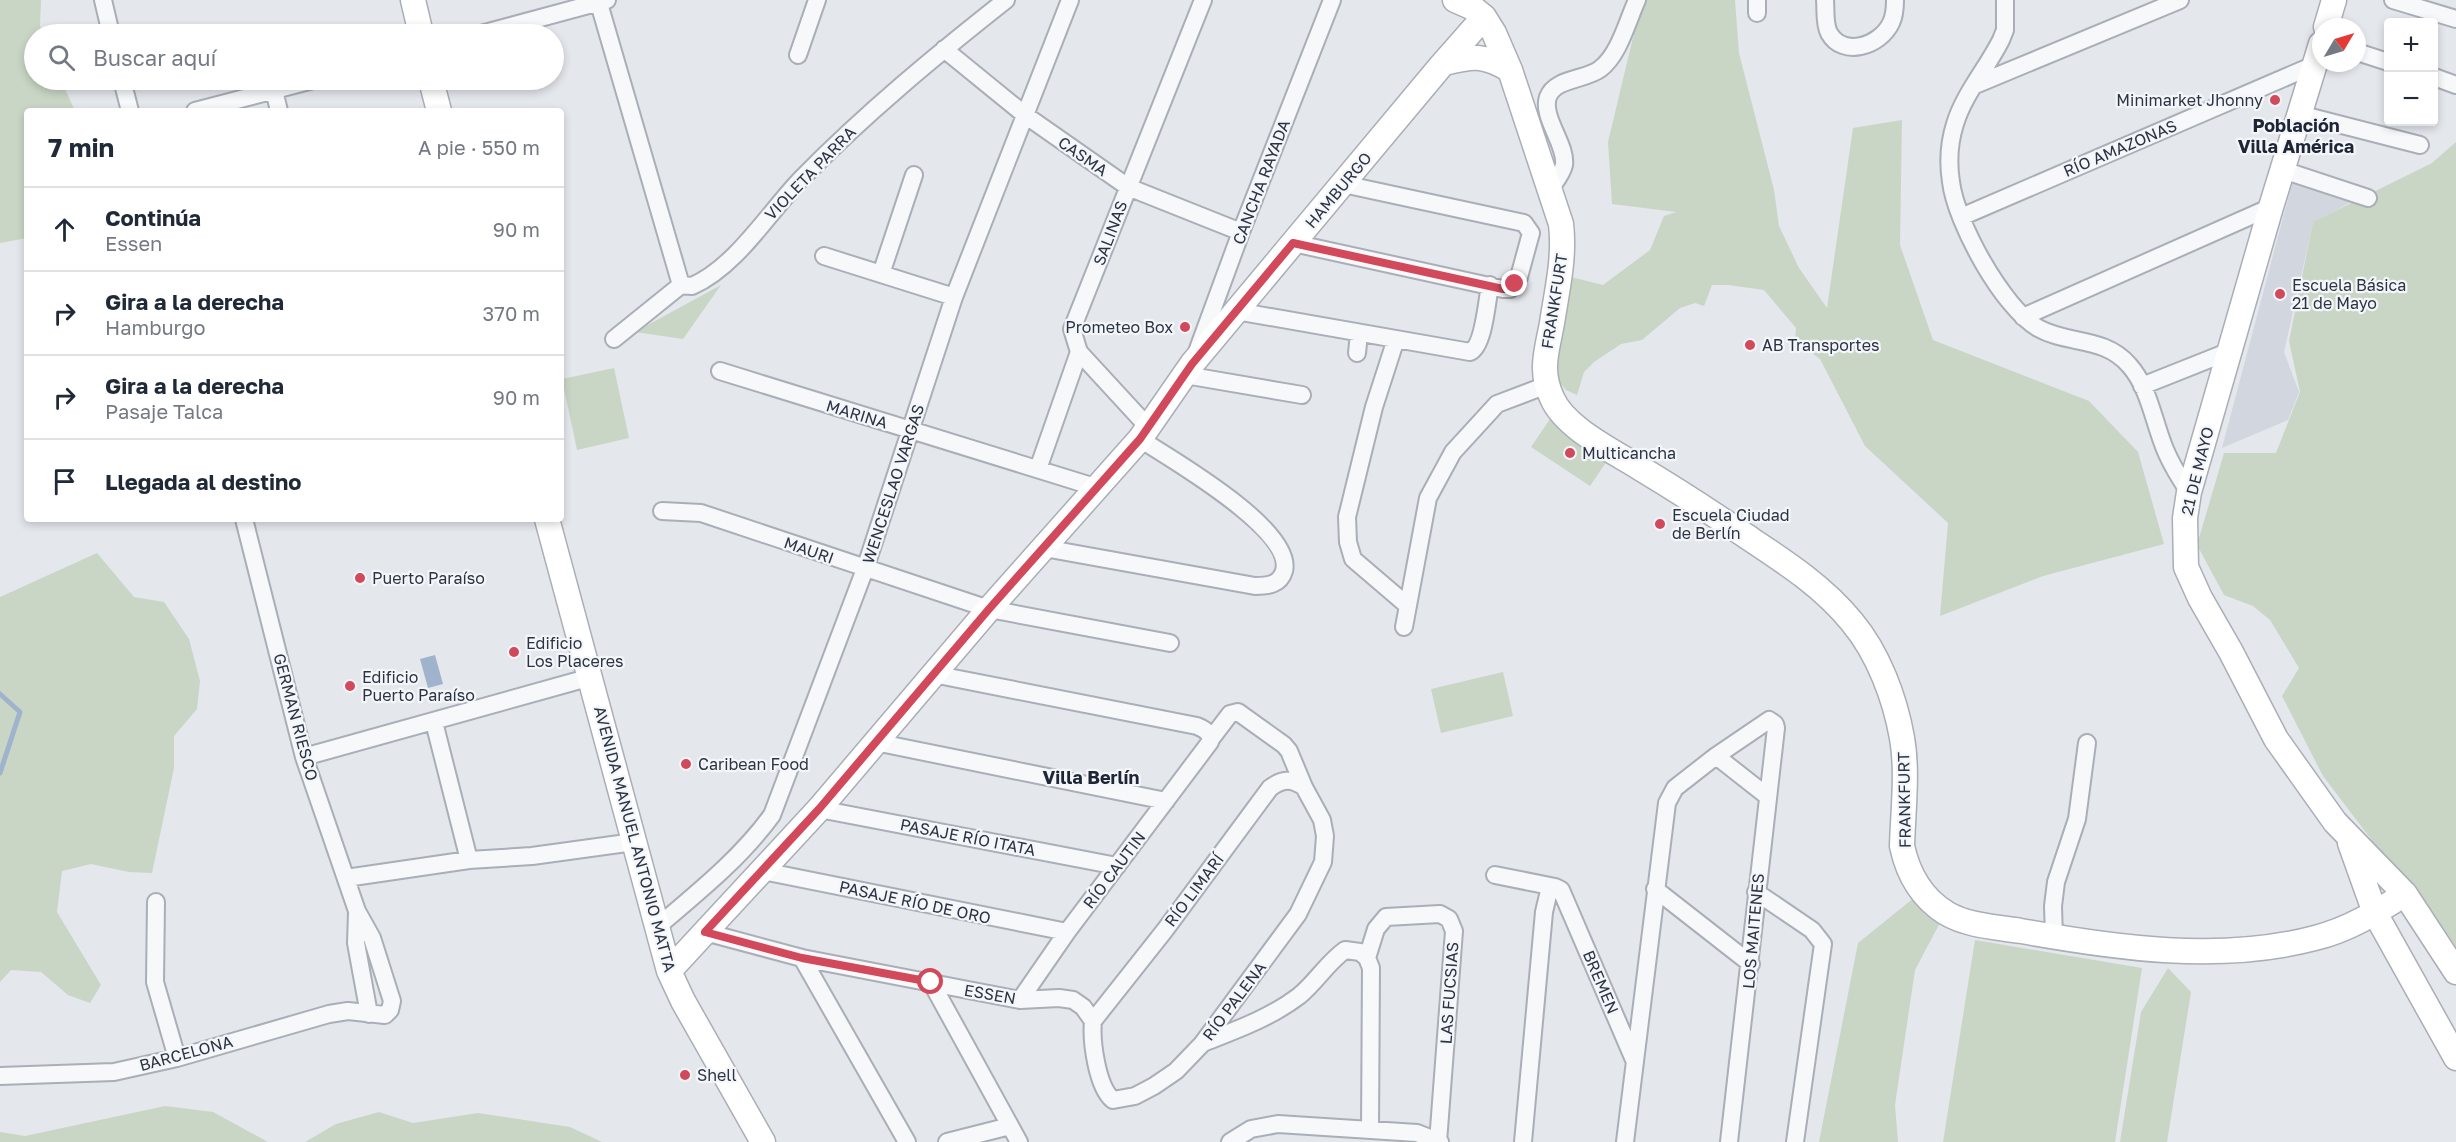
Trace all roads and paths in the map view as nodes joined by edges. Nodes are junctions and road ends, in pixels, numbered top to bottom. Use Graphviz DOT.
graph roads {
  1 [pos="103,0"];
  2 [pos="413,0"];
  3 [pos="818,0"];
  4 [pos="1006,0"];
  5 [pos="1070,0"];
  6 [pos="1203,0"];
  7 [pos="1332,0"];
  8 [pos="1455,0"];
  9 [pos="1637,0"];
  10 [pos="1825,0"];
  11 [pos="1894,0"];
  12 [pos="2005,0"];
  13 [pos="2180,0"];
  14 [pos="2334,0"];
  15 [pos="2393,0"];
  16 [pos="601,1"];
  17 [pos="1484,17"];
  18 [pos="2329,18"];
  19 [pos="2456,19"];
  20 [pos="109,24"];
  21 [pos="419,24"];
  22 [pos="517,24"];
  23 [pos="944,49"];
  24 [pos="798,55"];
  25 [pos="2366,55"];
  26 [pos="2312,57"];
  27 [pos="2384,61"];
  28 [pos="1444,63"];
  29 [pos="1510,70"];
  30 [pos="2312,71"];
  31 [pos="2438,79"];
  32 [pos="1975,85"];
  33 [pos="2456,85"];
  34 [pos="125,90"];
  35 [pos="274,90"];
  36 [pos="434,90"];
  37 [pos="129,108"];
  38 [pos="206,108"];
  39 [pos="278,108"];
  40 [pos="438,108"];
  41 [pos="2299,114"];
  42 [pos="1025,115"];
  43 [pos="2420,145"];
  44 [pos="2283,170"];
  45 [pos="914,175"];
  46 [pos="1343,184"];
  47 [pos="1128,187"];
  48 [pos="1550,189"];
  49 [pos="2368,198"];
  50 [pos="2271,207"];
  51 [pos="1960,217"];
  52 [pos="1241,232"];
  53 [pos="1293,243"];
  54 [pos="824,256"];
  55 [pos="881,274"];
  56 [pos="681,285"];
  57 [pos="1490,285"];
  58 [pos="954,297"];
  59 [pos="1236,311"];
  60 [pos="2023,317"];
  61 [pos="1359,333"];
  62 [pos="614,339"];
  63 [pos="1396,339"];
  64 [pos="2230,351"];
  65 [pos="1080,352"];
  66 [pos="1357,353"];
  67 [pos="1189,370"];
  68 [pos="720,371"];
  69 [pos="1547,385"];
  70 [pos="2142,386"];
  71 [pos="1302,395"];
  72 [pos="910,430"];
  73 [pos="1145,434"];
  74 [pos="1038,469"];
  75 [pos="1098,488"];
  76 [pos="2189,492"];
  77 [pos="662,512"];
  78 [pos="245,522"];
  79 [pos="548,522"];
  80 [pos="1044,548"];
  81 [pos="865,569"];
  82 [pos="1408,606"];
  83 [pos="989,609"];
  84 [pos="1404,627"];
  85 [pos="1170,644"];
  86 [pos="933,674"];
  87 [pos="591,677"];
  88 [pos="434,722"];
  89 [pos="1210,740"];
  90 [pos="875,742"];
  91 [pos="2087,743"];
  92 [pos="1716,756"];
  93 [pos="304,757"];
  94 [pos="1304,787"];
  95 [pos="1767,796"];
  96 [pos="1166,801"];
  97 [pos="819,809"];
  98 [pos="2347,835"];
  99 [pos="634,842"];
  100 [pos="469,860"];
  101 [pos="1117,866"];
  102 [pos="763,871"];
  103 [pos="1495,875"];
  104 [pos="346,878"];
  105 [pos="1555,887"];
  106 [pos="1655,889"];
  107 [pos="1756,892"];
  108 [pos="2405,894"];
  109 [pos="156,902"];
  110 [pos="357,911"];
  111 [pos="2375,913"];
  112 [pos="656,928"];
  113 [pos="705,932"];
  114 [pos="1067,932"];
  115 [pos="2055,937"];
  116 [pos="802,958"];
  117 [pos="1367,958"];
  118 [pos="1751,964"];
  119 [pos="669,971"];
  120 [pos="2456,972"];
  121 [pos="931,982"];
  122 [pos="1020,1000"];
  123 [pos="369,1014"];
  124 [pos="1093,1020"];
  125 [pos="1202,1044"];
  126 [pos="177,1058"];
  127 [pos="2456,1058"];
  128 [pos="1635,1063"];
  129 [pos="0,1076"];
  130 [pos="1010,1126"];
  131 [pos="1370,1130"];
  132 [pos="1341,1135"];
  133 [pos="763,1142"];
  134 [pos="907,1142"];
  135 [pos="947,1142"];
  136 [pos="1019,1142"];
  137 [pos="1230,1142"];
  138 [pos="1439,1142"];
  139 [pos="1523,1142"];
  140 [pos="1625,1142"];
  141 [pos="1729,1142"];
  142 [pos="1795,1142"];
  1 -- 20 [label="street"];
  2 -- 21 [label="street"];
  3 -- 24 [label="street"];
  4 -- 23 [label="street, VIOLETA PARRA"];
  5 -- 42 [label="street, WENCESLAO VARGAS"];
  6 -- 47 [label="street, SALINAS"];
  7 -- 52 [label="street, CANCHA RAYADA"];
  8 -- 17 [label="street"];
  9 -- 48 [label="street"];
  10 -- 11 [label="street"];
  12 -- 32 [label="street"];
  13 -- 32 [label="street"];
  14 -- 18 [label="street"];
  15 -- 19 [label="street"];
  16 -- 22 [label="street"];
  16 -- 56 [label="street"];
  17 -- 28 [label="street, HAMBURGO"];
  17 -- 29 [label="street, FRANKFURT"];
  23 -- 42 [label="street, CASMA"];
  23 -- 56 [label="street, VIOLETA PARRA"];
  25 -- 27 [label="street"];
  26 -- 51 [label="street, RÍO AMAZONAS"];
  28 -- 29 [label="street"];
  28 -- 46 [label="street, HAMBURGO"];
  29 -- 48 [label="street, FRANKFURT"];
  30 -- 41 [label="street, 21 DE MAYO"];
  31 -- 33 [label="street"];
  32 -- 51 [label="street"];
  34 -- 37 [label="street"];
  35 -- 38 [label="street"];
  35 -- 39 [label="street"];
  36 -- 40 [label="street"];
  41 -- 43 [label="street"];
  41 -- 44 [label="street, 21 DE MAYO"];
  42 -- 47 [label="street, CASMA"];
  42 -- 58 [label="street, WENCESLAO VARGAS"];
  44 -- 49 [label="street"];
  44 -- 50 [label="street, 21 DE MAYO"];
  45 -- 55 [label="street"];
  46 -- 53 [label="street, HAMBURGO"];
  46 -- 57 [label="street"];
  47 -- 52 [label="street, CASMA"];
  47 -- 65 [label="street, SALINAS"];
  48 -- 69 [label="street, FRANKFURT"];
  50 -- 60 [label="street"];
  50 -- 64 [label="street, 21 DE MAYO"];
  51 -- 60 [label="street"];
  52 -- 67 [label="street, CANCHA RAYADA"];
  53 -- 57 [label="street"];
  53 -- 59 [label="street, HAMBURGO"];
  54 -- 55 [label="street"];
  55 -- 58 [label="street"];
  56 -- 62 [label="street, VIOLETA PARRA"];
  57 -- 63 [label="street"];
  58 -- 72 [label="street, WENCESLAO VARGAS"];
  59 -- 61 [label="street"];
  59 -- 67 [label="street, HAMBURGO"];
  60 -- 70 [label="street"];
  61 -- 63 [label="street"];
  61 -- 66 [label="street"];
  63 -- 82 [label="street"];
  64 -- 70 [label="street"];
  64 -- 76 [label="street, 21 DE MAYO"];
  65 -- 73 [label="street"];
  65 -- 74 [label="street"];
  67 -- 71 [label="street"];
  67 -- 73 [label="street, HAMBURGO"];
  68 -- 72 [label="street, MARINA"];
  69 -- 82 [label="street"];
  69 -- 115 [label="street, FRANKFURT"];
  70 -- 76 [label="street"];
  72 -- 74 [label="street, MARINA"];
  72 -- 81 [label="street, WENCESLAO VARGAS"];
  73 -- 75 [label="street, HAMBURGO"];
  73 -- 80 [label="street"];
  74 -- 75 [label="street, MARINA"];
  75 -- 80 [label="street, HAMBURGO"];
  76 -- 98 [label="street, 21 DE MAYO"];
  77 -- 81 [label="street, MAURI"];
  78 -- 93 [label="street, GERMAN RIESCO"];
  79 -- 87 [label="street, AVENIDA MANUEL ANTONIO MATTA"];
  80 -- 83 [label="street, HAMBURGO"];
  81 -- 83 [label="street, MAURI"];
  81 -- 112 [label="street, WENCESLAO VARGAS"];
  82 -- 84 [label="street"];
  83 -- 85 [label="street, MAURI"];
  83 -- 86 [label="street, HAMBURGO"];
  86 -- 89 [label="street"];
  86 -- 90 [label="street, HAMBURGO"];
  87 -- 88 [label="street"];
  87 -- 99 [label="street, AVENIDA MANUEL ANTONIO MATTA"];
  88 -- 93 [label="street"];
  88 -- 100 [label="street"];
  89 -- 94 [label="street, RÍO PALENA"];
  89 -- 96 [label="street, RÍO CAUTIN"];
  90 -- 96 [label="street"];
  90 -- 97 [label="street, HAMBURGO"];
  91 -- 115 [label="street"];
  92 -- 95 [label="street"];
  92 -- 95 [label="street, LOS MAITENES"];
  92 -- 106 [label="street"];
  93 -- 104 [label="street, GERMAN RIESCO"];
  94 -- 124 [label="street, RÍO LIMARÍ"];
  94 -- 125 [label="street, RÍO PALENA"];
  95 -- 107 [label="street, LOS MAITENES"];
  96 -- 101 [label="street, RÍO CAUTIN"];
  97 -- 101 [label="street, PASAJE RÍO ITATA"];
  97 -- 102 [label="street, HAMBURGO"];
  98 -- 108 [label="street, 21 DE MAYO"];
  98 -- 111 [label="street"];
  99 -- 100 [label="street"];
  99 -- 112 [label="street, AVENIDA MANUEL ANTONIO MATTA"];
  100 -- 104 [label="street"];
  101 -- 114 [label="street, RÍO CAUTIN"];
  102 -- 113 [label="street, HAMBURGO"];
  102 -- 114 [label="street, PASAJE RÍO DE ORO"];
  103 -- 105 [label="street"];
  104 -- 110 [label="street, GERMAN RIESCO"];
  105 -- 128 [label="street, BREMEN"];
  105 -- 139 [label="street"];
  106 -- 118 [label="street"];
  106 -- 128 [label="street"];
  107 -- 118 [label="street, LOS MAITENES"];
  107 -- 142 [label="street"];
  108 -- 111 [label="street, FRANKFURT"];
  108 -- 120 [label="street, 21 DE MAYO"];
  109 -- 126 [label="street"];
  110 -- 123 [label="street, GERMAN RIESCO"];
  110 -- 123 [label="street, GERMAN RIESCO"];
  111 -- 115 [label="street, FRANKFURT"];
  111 -- 127 [label="street"];
  112 -- 119 [label="street, AVENIDA MANUEL ANTONIO MATTA"];
  113 -- 116 [label="street, ESSEN"];
  113 -- 119 [label="street, HAMBURGO"];
  114 -- 122 [label="street, RÍO CAUTIN"];
  116 -- 121 [label="street, ESSEN"];
  116 -- 134 [label="street"];
  117 -- 125 [label="street"];
  117 -- 131 [label="street"];
  117 -- 138 [label="street, LAS FUCSIAS"];
  118 -- 141 [label="street, LOS MAITENES"];
  119 -- 133 [label="street, AVENIDA MANUEL ANTONIO MATTA"];
  121 -- 122 [label="street, ESSEN"];
  121 -- 130 [label="street"];
  122 -- 124 [label="street, ESSEN"];
  123 -- 126 [label="street, BARCELONA"];
  124 -- 125 [label="street, RÍO PALENA"];
  126 -- 129 [label="street, BARCELONA"];
  128 -- 140 [label="street"];
  130 -- 135 [label="street"];
  130 -- 136 [label="street"];
  131 -- 132 [label="street"];
  131 -- 138 [label="street"];
  132 -- 137 [label="street"];
}
